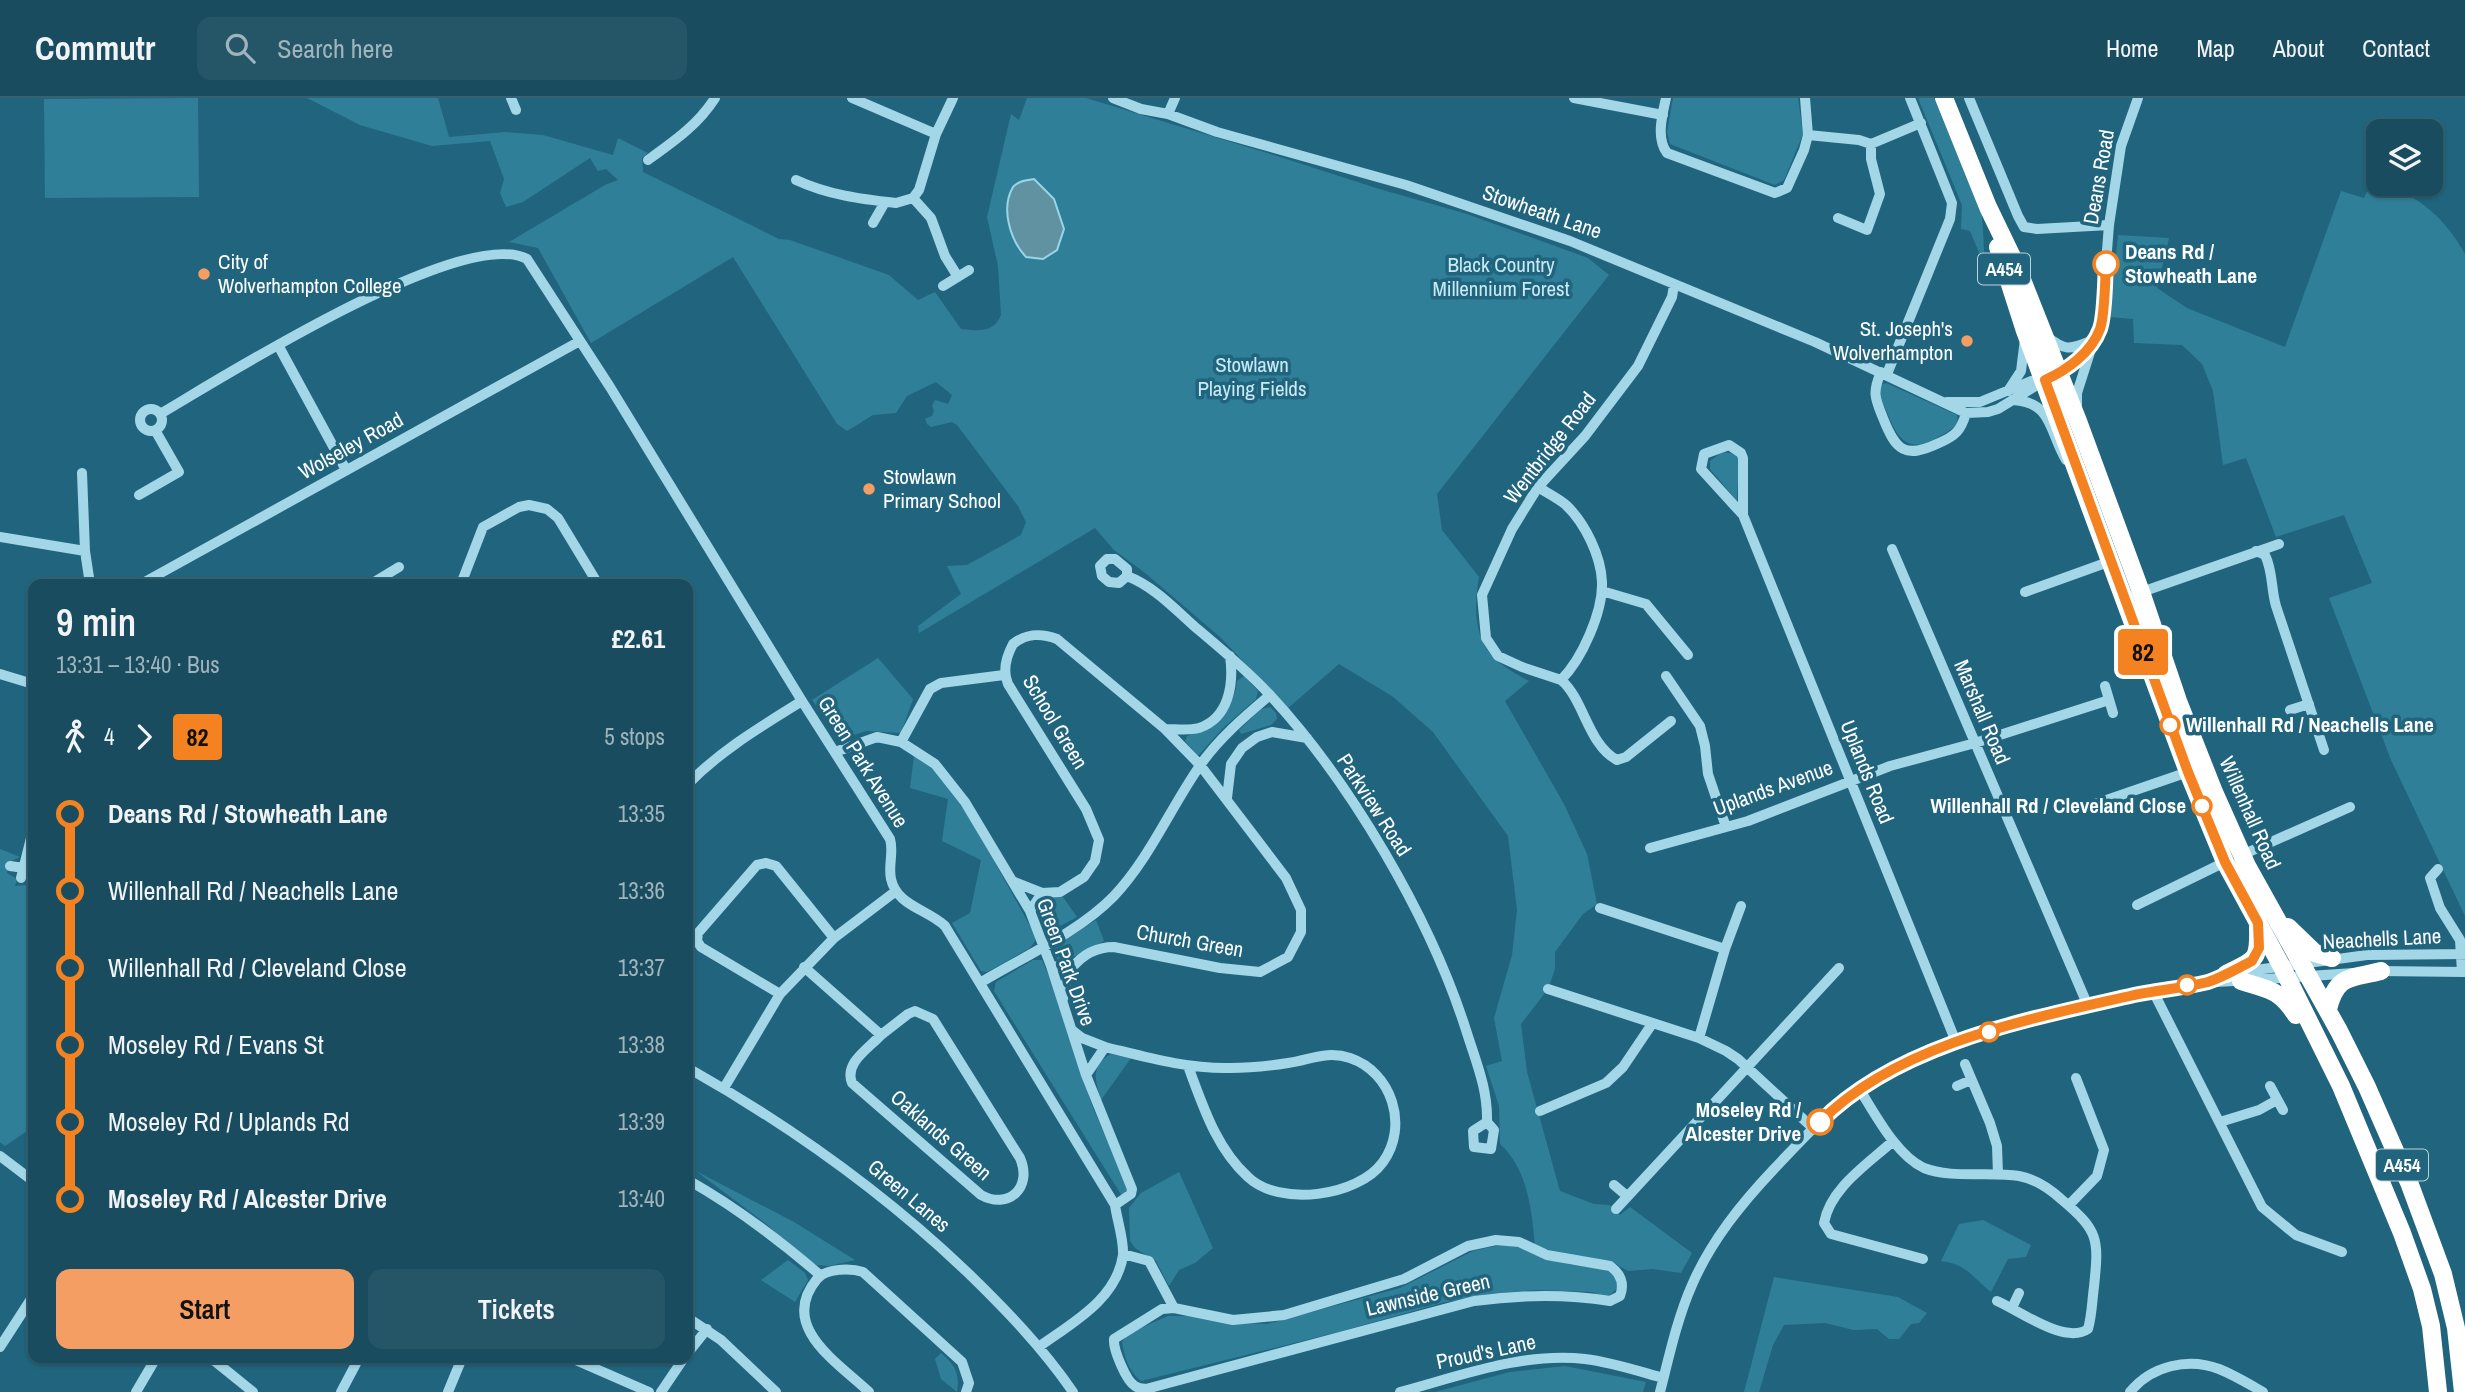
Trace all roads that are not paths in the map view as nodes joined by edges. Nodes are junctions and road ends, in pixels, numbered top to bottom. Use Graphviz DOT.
graph roads {
  1 [pos="511,98"];
  2 [pos="715,98"];
  3 [pos="852,98"];
  4 [pos="953,98"];
  5 [pos="1113,98"];
  6 [pos="1175,98"];
  7 [pos="1574,98"];
  8 [pos="1666,98"];
  9 [pos="1805,98"];
  10 [pos="1910,98"];
  11 [pos="1944,98"];
  12 [pos="1969,98"];
  13 [pos="2138,98"];
  14 [pos="516,110"];
  15 [pos="1168,114"];
  16 [pos="1663,115"];
  17 [pos="1920,123"];
  18 [pos="936,134"];
  19 [pos="1808,135"];
  20 [pos="1871,144"];
  21 [pos="648,160"];
  22 [pos="796,180"];
  23 [pos="913,198"];
  24 [pos="885,202"];
  25 [pos="1838,218"];
  26 [pos="873,223"];
  27 [pos="2109,225"];
  28 [pos="969,270"];
  29 [pos="958,277"];
  30 [pos="1674,285"];
  31 [pos="943,286"];
  32 [pos="2033,331"];
  33 [pos="2094,340"];
  34 [pos="580,341"];
  35 [pos="278,345"];
  36 [pos="1884,373"];
  37 [pos="2052,377"];
  38 [pos="2011,396"];
  39 [pos="1945,402"];
  40 [pos="1966,413"];
  41 [pos="160,414"];
  42 [pos="2078,421"];
  43 [pos="155,430"];
  44 [pos="346,470"];
  45 [pos="82,472"];
  46 [pos="1538,487"];
  47 [pos="2086,492"];
  48 [pos="139,495"];
  49 [pos="1743,515"];
  50 [pos="0,537"];
  51 [pos="2279,544"];
  52 [pos="1892,549"];
  53 [pos="85,551"];
  54 [pos="2256,551"];
  55 [pos="2111,561"];
  56 [pos="399,568"];
  57 [pos="1127,576"];
  58 [pos="89,579"];
  59 [pos="150,579"];
  60 [pos="380,579"];
  61 [pos="462,579"];
  62 [pos="595,579"];
  63 [pos="1602,590"];
  64 [pos="2025,592"];
  65 [pos="2141,592"];
  66 [pos="2124,598"];
  67 [pos="1688,655"];
  68 [pos="1230,656"];
  69 [pos="0,674"];
  70 [pos="1004,675"];
  71 [pos="1666,676"];
  72 [pos="1561,680"];
  73 [pos="28,682"];
  74 [pos="2105,687"];
  75 [pos="1270,695"];
  76 [pos="2109,700"];
  77 [pos="802,701"];
  78 [pos="2309,704"];
  79 [pos="2290,710"];
  80 [pos="2113,713"];
  81 [pos="1671,721"];
  82 [pos="1165,729"];
  83 [pos="1307,738"];
  84 [pos="901,742"];
  85 [pos="1975,743"];
  86 [pos="2324,750"];
  87 [pos="835,752"];
  88 [pos="1200,765"];
  89 [pos="2188,772"];
  90 [pos="693,779"];
  91 [pos="1849,780"];
  92 [pos="1227,798"];
  93 [pos="2088,806"];
  94 [pos="2350,807"];
  95 [pos="1726,827"];
  96 [pos="1650,848"];
  97 [pos="28,852"];
  98 [pos="2245,861"];
  99 [pos="2225,862"];
  100 [pos="10,866"];
  101 [pos="2438,869"];
  102 [pos="1012,880"];
  103 [pos="896,891"];
  104 [pos="1042,893"];
  105 [pos="2137,905"];
  106 [pos="1741,906"];
  107 [pos="1600,908"];
  108 [pos="1030,911"];
  109 [pos="2258,923"];
  110 [pos="834,938"];
  111 [pos="1043,946"];
  112 [pos="1725,948"];
  113 [pos="2464,954"];
  114 [pos="2332,958"];
  115 [pos="1051,966"];
  116 [pos="804,967"];
  117 [pos="1072,968"];
  118 [pos="1839,968"];
  119 [pos="2305,970"];
  120 [pos="2381,971"];
  121 [pos="2284,972"];
  122 [pos="2463,972"];
  123 [pos="2225,979"];
  124 [pos="979,983"];
  125 [pos="1548,989"];
  126 [pos="2153,991"];
  127 [pos="780,994"];
  128 [pos="1063,1003"];
  129 [pos="2088,1006"];
  130 [pos="2328,1009"];
  131 [pos="1652,1024"];
  132 [pos="1070,1028"];
  133 [pos="881,1035"];
  134 [pos="1699,1038"];
  135 [pos="1956,1042"];
  136 [pos="1105,1046"];
  137 [pos="1965,1064"];
  138 [pos="1188,1066"];
  139 [pos="1748,1068"];
  140 [pos="693,1071"];
  141 [pos="1086,1075"];
  142 [pos="2076,1078"];
  143 [pos="1971,1080"];
  144 [pos="1957,1086"];
  145 [pos="2270,1086"];
  146 [pos="2341,1086"];
  147 [pos="724,1088"];
  148 [pos="1860,1090"];
  149 [pos="1540,1111"];
  150 [pos="1487,1122"];
  151 [pos="2220,1122"];
  152 [pos="1814,1129"];
  153 [pos="1893,1141"];
  154 [pos="0,1156"];
  155 [pos="1998,1174"];
  156 [pos="28,1177"];
  157 [pos="693,1183"];
  158 [pos="1614,1185"];
  159 [pos="1627,1196"];
  160 [pos="1115,1205"];
  161 [pos="2069,1205"];
  162 [pos="1616,1209"];
  163 [pos="2342,1252"];
  164 [pos="1123,1254"];
  165 [pos="1923,1259"];
  166 [pos="820,1275"];
  167 [pos="2019,1293"];
  168 [pos="1997,1301"];
  169 [pos="28,1304"];
  170 [pos="1174,1308"];
  171 [pos="2012,1308"];
  172 [pos="693,1321"];
  173 [pos="706,1329"];
  174 [pos="2461,1329"];
  175 [pos="693,1346"];
  176 [pos="1040,1346"];
  177 [pos="0,1347"];
  178 [pos="153,1363"];
  179 [pos="217,1363"];
  180 [pos="356,1363"];
  181 [pos="460,1363"];
  182 [pos="582,1363"];
  183 [pos="681,1363"];
  184 [pos="1663,1378"];
  185 [pos="773,1391"];
  186 [pos="136,1392"];
  187 [pos="253,1392"];
  188 [pos="341,1392"];
  189 [pos="448,1392"];
  190 [pos="649,1392"];
  191 [pos="661,1392"];
  192 [pos="869,1392"];
  193 [pos="967,1392"];
  194 [pos="1073,1392"];
  195 [pos="1400,1392"];
  196 [pos="1660,1392"];
  197 [pos="2130,1392"];
  198 [pos="2263,1392"];
  199 [pos="2438,1392"];
  200 [pos="2463,1392"];
  1 -- 14 [label="street"];
  2 -- 21 [label="street"];
  3 -- 18 [label="street"];
  4 -- 18 [label="street"];
  5 -- 15 [label="street, Stowheath Lane"];
  6 -- 15 [label="street"];
  7 -- 16 [label="street"];
  8 -- 16 [label="street"];
  9 -- 19 [label="street"];
  10 -- 17 [label="street"];
  11 -- 32 [label="highway, Willenhall Road / A454"];
  12 -- 27 [label="street"];
  13 -- 27 [label="street, Deans Road"];
  15 -- 30 [label="street, Stowheath Lane"];
  16 -- 19 [label="street"];
  17 -- 20 [label="street"];
  17 -- 36 [label="street"];
  18 -- 23 [label="street"];
  19 -- 20 [label="street"];
  20 -- 25 [label="street"];
  22 -- 24 [label="street"];
  23 -- 24 [label="street"];
  23 -- 29 [label="street"];
  24 -- 26 [label="street"];
  27 -- 33 [label="street, Deans Road"];
  28 -- 29 [label="street"];
  29 -- 31 [label="street"];
  30 -- 36 [label="street, Stowheath Lane"];
  30 -- 46 [label="street, Wentbridge Road"];
  32 -- 33 [label="street"];
  32 -- 37 [label="highway, Willenhall Road / A454"];
  32 -- 38 [label="street"];
  33 -- 37 [label="street, Deans Road"];
  33 -- 42 [label="street"];
  34 -- 35 [label="street, Green Park Avenue"];
  34 -- 44 [label="street, Wolseley Road"];
  34 -- 77 [label="street, Green Park Avenue"];
  35 -- 41 [label="street"];
  35 -- 44 [label="street"];
  36 -- 39 [label="street, Stowheath Lane"];
  36 -- 40 [label="street"];
  37 -- 38 [label="street, Stowheath Lane"];
  37 -- 42 [label="highway, Willenhall Road / A454"];
  37 -- 47 [label="highway, Willenhall Road / A454"];
  38 -- 39 [label="street, Stowheath Lane"];
  38 -- 40 [label="street, Stowheath Lane"];
  38 -- 47 [label="street"];
  39 -- 40 [label="street, Stowheath Lane"];
  41 -- 43 [label="street"];
  41 -- 43 [label="street"];
  42 -- 65 [label="highway, Willenhall Road / A454"];
  43 -- 48 [label="street"];
  44 -- 59 [label="street, Wolseley Road"];
  45 -- 53 [label="street"];
  46 -- 63 [label="street"];
  46 -- 72 [label="street, Wentbridge Road"];
  47 -- 55 [label="highway, Willenhall Road / A454"];
  49 -- 49 [label="street, Uplands Road"];
  49 -- 91 [label="street, Uplands Road"];
  50 -- 53 [label="street"];
  51 -- 54 [label="street"];
  52 -- 85 [label="street, Marshall Road"];
  53 -- 58 [label="street"];
  54 -- 65 [label="street"];
  54 -- 78 [label="street"];
  55 -- 64 [label="street"];
  55 -- 66 [label="highway, Willenhall Road / A454"];
  56 -- 60 [label="street"];
  57 -- 68 [label="street, Parkview Road"];
  61 -- 62 [label="street"];
  63 -- 67 [label="street"];
  63 -- 72 [label="street"];
  65 -- 66 [label="street"];
  65 -- 98 [label="highway, Willenhall Road / A454"];
  66 -- 89 [label="highway, Willenhall Road / A454"];
  68 -- 75 [label="street, Parkview Road"];
  68 -- 82 [label="street"];
  69 -- 73 [label="street"];
  70 -- 82 [label="street, School Green"];
  70 -- 84 [label="street"];
  70 -- 104 [label="street, School Green"];
  71 -- 95 [label="street"];
  72 -- 81 [label="street"];
  74 -- 76 [label="street"];
  75 -- 83 [label="street, Parkview Road"];
  75 -- 88 [label="street"];
  76 -- 80 [label="street"];
  76 -- 85 [label="street, Uplands Avenue"];
  77 -- 87 [label="street, Green Park Avenue"];
  77 -- 90 [label="street"];
  78 -- 79 [label="street"];
  78 -- 86 [label="street"];
  82 -- 88 [label="street, School Green"];
  83 -- 92 [label="street"];
  83 -- 150 [label="street, Parkview Road"];
  84 -- 87 [label="street, Green Park Drive"];
  84 -- 102 [label="street, Green Park Drive"];
  85 -- 91 [label="street, Uplands Avenue"];
  85 -- 129 [label="street, Marshall Road"];
  87 -- 103 [label="street, Green Park Avenue"];
  88 -- 92 [label="street, Church Green"];
  88 -- 111 [label="street"];
  89 -- 93 [label="street"];
  89 -- 99 [label="highway, Willenhall Road / A454"];
  91 -- 95 [label="street, Uplands Avenue"];
  91 -- 135 [label="street, Uplands Road"];
  92 -- 117 [label="street, Church Green"];
  94 -- 98 [label="street"];
  95 -- 96 [label="street, Uplands Avenue"];
  97 -- 100 [label="street"];
  98 -- 114 [label="highway"];
  98 -- 119 [label="highway, Willenhall Road / A454"];
  99 -- 105 [label="street"];
  99 -- 109 [label="highway, Willenhall Road / A454"];
  101 -- 113 [label="street"];
  102 -- 104 [label="street"];
  102 -- 108 [label="street, Green Park Drive"];
  103 -- 110 [label="street"];
  103 -- 124 [label="street"];
  104 -- 108 [label="street"];
  106 -- 112 [label="street"];
  107 -- 112 [label="street"];
  108 -- 111 [label="street, Green Park Drive"];
  109 -- 121 [label="highway, Willenhall Road / A454"];
  109 -- 123 [label="highway"];
  110 -- 116 [label="street"];
  110 -- 127 [label="street"];
  111 -- 115 [label="street, Green Park Drive"];
  111 -- 124 [label="street"];
  112 -- 134 [label="street"];
  113 -- 114 [label="street, Neachells Lane"];
  113 -- 122 [label="street"];
  114 -- 119 [label="street, Neachells Lane"];
  115 -- 117 [label="street"];
  115 -- 128 [label="street, Green Park Drive"];
  116 -- 127 [label="street"];
  116 -- 133 [label="street"];
  117 -- 128 [label="street"];
  118 -- 139 [label="street"];
  119 -- 120 [label="street, Neachells Lane"];
  119 -- 121 [label="street"];
  119 -- 130 [label="highway, Willenhall Road / A454"];
  120 -- 122 [label="street, Neachells Lane"];
  120 -- 130 [label="highway"];
  121 -- 123 [label="street"];
  121 -- 123 [label="street"];
  121 -- 146 [label="highway, Willenhall Road / A454"];
  123 -- 126 [label="street"];
  123 -- 146 [label="highway"];
  124 -- 160 [label="street"];
  125 -- 131 [label="street"];
  126 -- 129 [label="street"];
  126 -- 151 [label="street"];
  127 -- 147 [label="street"];
  128 -- 132 [label="street, Green Park Drive"];
  129 -- 135 [label="street"];
  130 -- 174 [label="highway, Willenhall Road / A454"];
  131 -- 134 [label="street"];
  131 -- 149 [label="street"];
  132 -- 136 [label="street"];
  132 -- 141 [label="street, Green Park Drive"];
  133 -- 133 [label="street, Oaklands Green"];
  134 -- 139 [label="street"];
  135 -- 148 [label="street"];
  136 -- 138 [label="street"];
  136 -- 141 [label="street"];
  137 -- 143 [label="street"];
  138 -- 138 [label="street"];
  139 -- 152 [label="street"];
  139 -- 159 [label="street"];
  140 -- 147 [label="street, Green Lanes"];
  141 -- 160 [label="street, Green Park Drive"];
  142 -- 161 [label="street"];
  143 -- 144 [label="street"];
  143 -- 155 [label="street"];
  145 -- 151 [label="street"];
  146 -- 199 [label="highway, Willenhall Road / A454"];
  147 -- 176 [label="street, Green Lanes"];
  148 -- 152 [label="street"];
  148 -- 153 [label="street"];
  151 -- 163 [label="street"];
  152 -- 184 [label="street"];
  153 -- 155 [label="street"];
  153 -- 165 [label="street"];
  154 -- 156 [label="street"];
  155 -- 161 [label="street"];
  157 -- 166 [label="street"];
  158 -- 159 [label="street"];
  159 -- 162 [label="street"];
  160 -- 164 [label="street"];
  161 -- 171 [label="street"];
  164 -- 170 [label="street"];
  164 -- 176 [label="street"];
  166 -- 192 [label="street"];
  166 -- 193 [label="street"];
  167 -- 171 [label="street"];
  168 -- 171 [label="street"];
  169 -- 177 [label="street"];
  170 -- 170 [label="street, Lawnside Green"];
  172 -- 173 [label="street"];
  173 -- 175 [label="street"];
  173 -- 185 [label="street"];
  174 -- 200 [label="highway, Willenhall Road / A454"];
  176 -- 194 [label="street, Green Lanes"];
  178 -- 186 [label="street"];
  179 -- 187 [label="street"];
  180 -- 188 [label="street"];
  181 -- 189 [label="street"];
  182 -- 190 [label="street"];
  183 -- 191 [label="street"];
  184 -- 195 [label="street, Proud's Lane"];
  184 -- 196 [label="street"];
  197 -- 198 [label="street"];
}
